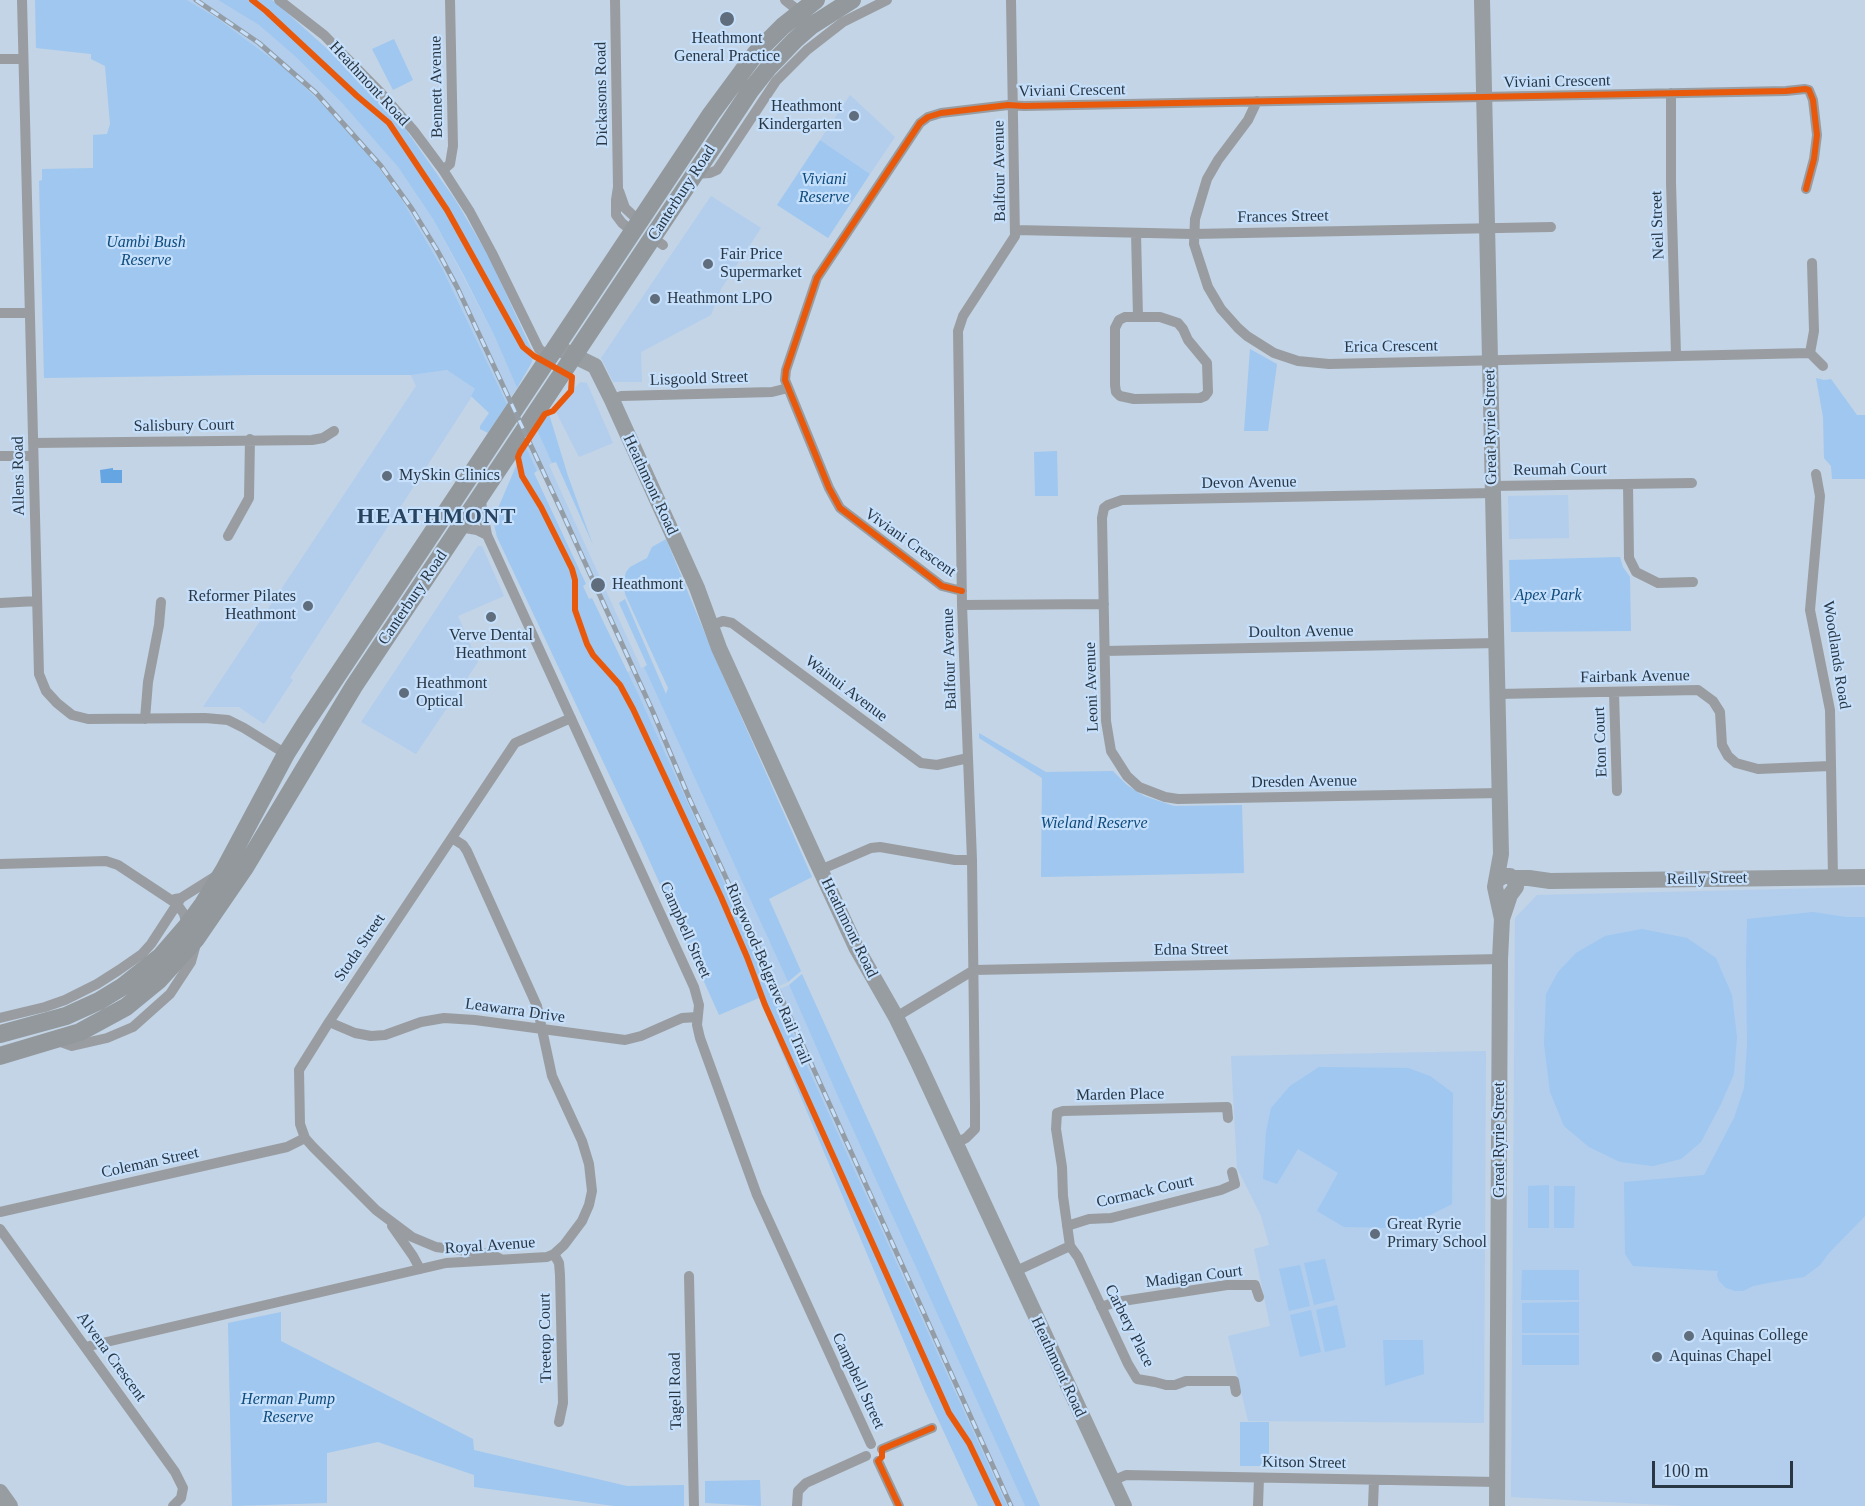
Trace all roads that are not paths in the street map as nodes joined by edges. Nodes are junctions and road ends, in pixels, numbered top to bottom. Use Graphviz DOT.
graph roads {
  1 [pos="22,0"];
  2 [pos="281,0"];
  3 [pos="450,0"];
  4 [pos="615,0"];
  5 [pos="785,0"];
  6 [pos="816,0"];
  7 [pos="852,0"];
  8 [pos="886,0"];
  9 [pos="1011,0"];
  10 [pos="1482,0"];
  11 [pos="800,12"];
  12 [pos="0,59"];
  13 [pos="23,59"];
  14 [pos="1671,93"];
  15 [pos="1485,96"];
  16 [pos="1257,101"];
  17 [pos="1014,105"];
  18 [pos="443,170"];
  19 [pos="695,174"];
  20 [pos="1806,189"];
  21 [pos="636,226"];
  22 [pos="1551,227"];
  23 [pos="1487,228"];
  24 [pos="1016,230"];
  25 [pos="1136,233"];
  26 [pos="1194,234"];
  27 [pos="658,242"];
  28 [pos="1812,263"];
  29 [pos="30,313"];
  30 [pos="0,314"];
  31 [pos="1138,317"];
  32 [pos="589,334"];
  33 [pos="553,352"];
  34 [pos="1810,353"];
  35 [pos="1676,355"];
  36 [pos="1490,360"];
  37 [pos="571,361"];
  38 [pos="1823,366"];
  39 [pos="597,371"];
  40 [pos="788,388"];
  41 [pos="612,400"];
  42 [pos="334,431"];
  43 [pos="250,439"];
  44 [pos="33,443"];
  45 [pos="0,456"];
  46 [pos="33,456"];
  47 [pos="484,457"];
  48 [pos="506,459"];
  49 [pos="1816,474"];
  50 [pos="1692,483"];
  51 [pos="1628,484"];
  52 [pos="1492,489"];
  53 [pos="480,497"];
  54 [pos="459,527"];
  55 [pos="488,535"];
  56 [pos="228,536"];
  57 [pos="1693,582"];
  58 [pos="962,591"];
  59 [pos="37,601"];
  60 [pos="160,602"];
  61 [pos="0,603"];
  62 [pos="1104,604"];
  63 [pos="962,606"];
  64 [pos="381,611"];
  65 [pos="397,622"];
  66 [pos="710,626"];
  67 [pos="1497,643"];
  68 [pos="1106,651"];
  69 [pos="1614,693"];
  70 [pos="1498,694"];
  71 [pos="572,718"];
  72 [pos="145,719"];
  73 [pos="286,754"];
  74 [pos="968,758"];
  75 [pos="306,766"];
  76 [pos="1830,766"];
  77 [pos="1120,767"];
  78 [pos="1617,791"];
  79 [pos="1500,793"];
  80 [pos="452,838"];
  81 [pos="972,860"];
  82 [pos="0,864"];
  83 [pos="224,870"];
  84 [pos="820,870"];
  85 [pos="1833,877"];
  86 [pos="1865,877"];
  87 [pos="1506,886"];
  88 [pos="176,900"];
  89 [pos="193,931"];
  90 [pos="1500,959"];
  91 [pos="974,970"];
  92 [pos="697,1017"];
  93 [pos="896,1017"];
  94 [pos="0,1018"];
  95 [pos="329,1022"];
  96 [pos="543,1030"];
  97 [pos="0,1034"];
  98 [pos="0,1056"];
  99 [pos="1227,1108"];
  100 [pos="305,1138"];
  101 [pos="956,1143"];
  102 [pos="1233,1172"];
  103 [pos="0,1212"];
  104 [pos="386,1219"];
  105 [pos="1067,1226"];
  106 [pos="0,1229"];
  107 [pos="1070,1246"];
  108 [pos="554,1254"];
  109 [pos="503,1260"];
  110 [pos="420,1269"];
  111 [pos="1014,1272"];
  112 [pos="689,1276"];
  113 [pos="1258,1297"];
  114 [pos="1101,1307"];
  115 [pos="86,1347"];
  116 [pos="1236,1392"];
  117 [pos="559,1422"];
  118 [pos="932,1428"];
  119 [pos="871,1444"];
  120 [pos="882,1449"];
  121 [pos="866,1456"];
  122 [pos="878,1461"];
  123 [pos="1259,1478"];
  124 [pos="1374,1480"];
  125 [pos="1112,1481"];
  126 [pos="1497,1482"];
  127 [pos="0,1492"];
  128 [pos="10,1506"];
  129 [pos="174,1506"];
  130 [pos="694,1506"];
  131 [pos="797,1506"];
  132 [pos="899,1506"];
  133 [pos="1124,1506"];
  134 [pos="1258,1506"];
  135 [pos="1373,1506"];
  136 [pos="1497,1506"];
  1 -- 13 [label="street, Allens Road"];
  2 -- 18 [label="street, Heathmont Road"];
  3 -- 18 [label="street, Bennett Avenue"];
  4 -- 21 [label="street, Dickasons Road"];
  5 -- 11 [label="street"];
  6 -- 11 [label="main road, Canterbury Road"];
  7 -- 19 [label="main road, Canterbury Road"];
  8 -- 19 [label="street"];
  9 -- 17 [label="street, Balfour Avenue"];
  10 -- 15 [label="street, Great Ryrie Street"];
  11 -- 21 [label="main road, Canterbury Road"];
  12 -- 13 [label="street"];
  13 -- 29 [label="street, Allens Road"];
  14 -- 15 [label="street, Viviani Crescent"];
  14 -- 20 [label="street, Viviani Crescent"];
  14 -- 35 [label="street, Neil Street"];
  15 -- 16 [label="street, Viviani Crescent"];
  15 -- 23 [label="street, Great Ryrie Street"];
  16 -- 17 [label="street, Viviani Crescent"];
  16 -- 26 [label="street, Erica Crescent"];
  17 -- 24 [label="street, Balfour Avenue"];
  17 -- 40 [label="street, Viviani Crescent"];
  18 -- 33 [label="street, Heathmont Road"];
  19 -- 27 [label="main road, Canterbury Road"];
  21 -- 27 [label="main road"];
  21 -- 33 [label="main road, Canterbury Road"];
  22 -- 23 [label="street, Frances Street"];
  23 -- 26 [label="street, Frances Street"];
  23 -- 36 [label="street, Great Ryrie Street"];
  24 -- 25 [label="street, Frances Street"];
  24 -- 58 [label="street, Balfour Avenue"];
  25 -- 26 [label="street, Frances Street"];
  25 -- 31 [label="street"];
  26 -- 36 [label="street, Erica Crescent"];
  27 -- 32 [label="main road, Canterbury Road"];
  28 -- 34 [label="street"];
  29 -- 30 [label="street"];
  29 -- 44 [label="street, Allens Road"];
  31 -- 31 [label="street"];
  32 -- 37 [label="main road, Canterbury Road"];
  32 -- 39 [label="street, Heathmont Road"];
  33 -- 37 [label="street"];
  33 -- 47 [label="main road, Canterbury Road"];
  34 -- 35 [label="street, Erica Crescent"];
  34 -- 38 [label="street"];
  35 -- 36 [label="street, Erica Crescent"];
  36 -- 52 [label="street, Great Ryrie Street"];
  37 -- 39 [label="street"];
  37 -- 48 [label="main road, Canterbury Road"];
  39 -- 41 [label="street, Heathmont Road"];
  40 -- 41 [label="street, Lisgoold Street"];
  40 -- 58 [label="street, Viviani Crescent"];
  41 -- 66 [label="street, Heathmont Road"];
  42 -- 43 [label="street, Salisbury Court"];
  43 -- 44 [label="street, Salisbury Court"];
  43 -- 56 [label="street"];
  44 -- 46 [label="street, Allens Road"];
  45 -- 46 [label="street"];
  46 -- 59 [label="street, Allens Road"];
  47 -- 48 [label="main road"];
  47 -- 64 [label="main road, Canterbury Road"];
  48 -- 53 [label="main road, Canterbury Road"];
  49 -- 76 [label="street, Woodlands Road"];
  50 -- 51 [label="street, Reumah Court"];
  51 -- 52 [label="street, Reumah Court"];
  51 -- 57 [label="street, Reumah Court"];
  52 -- 62 [label="street, Devon Avenue"];
  52 -- 67 [label="street, Great Ryrie Street"];
  53 -- 54 [label="main road, Canterbury Road"];
  53 -- 55 [label="street, Campbell Street"];
  54 -- 55 [label="street"];
  54 -- 65 [label="main road, Canterbury Road"];
  55 -- 71 [label="street, Campbell Street"];
  58 -- 63 [label="street, Balfour Avenue"];
  59 -- 61 [label="street"];
  59 -- 72 [label="street, Allens Road"];
  60 -- 72 [label="street"];
  62 -- 63 [label="street"];
  62 -- 68 [label="street, Leoni Avenue"];
  63 -- 74 [label="street, Balfour Avenue"];
  64 -- 65 [label="main road"];
  64 -- 73 [label="main road, Canterbury Road"];
  65 -- 75 [label="main road, Canterbury Road"];
  66 -- 74 [label="street, Wainui Avenue"];
  66 -- 84 [label="street, Heathmont Road"];
  67 -- 68 [label="street, Doulton Avenue"];
  67 -- 70 [label="street, Great Ryrie Street"];
  68 -- 77 [label="street, Leoni Avenue"];
  69 -- 70 [label="street, Fairbank Avenue"];
  69 -- 76 [label="street, Fairbank Avenue"];
  69 -- 78 [label="street, Eton Court"];
  70 -- 79 [label="street, Great Ryrie Street"];
  71 -- 80 [label="street, Stoda Street"];
  71 -- 92 [label="street, Campbell Street"];
  72 -- 73 [label="street, Allens Road"];
  73 -- 75 [label="main road"];
  73 -- 83 [label="main road, Canterbury Road"];
  74 -- 81 [label="street, Balfour Avenue"];
  75 -- 89 [label="main road, Canterbury Road"];
  76 -- 85 [label="street, Woodlands Road"];
  77 -- 79 [label="street, Dresden Avenue"];
  79 -- 87 [label="street, Great Ryrie Street"];
  80 -- 95 [label="street, Stoda Street"];
  80 -- 96 [label="street, Royal Avenue"];
  81 -- 84 [label="street"];
  81 -- 91 [label="street, Balfour Avenue"];
  82 -- 88 [label="street"];
  83 -- 88 [label="street"];
  83 -- 89 [label="main road, Canterbury Road"];
  84 -- 93 [label="street, Heathmont Road"];
  85 -- 86 [label="street, Reilly Street"];
  85 -- 87 [label="street, Reilly Street"];
  87 -- 90 [label="street, Great Ryrie Street"];
  88 -- 89 [label="street"];
  88 -- 94 [label="street"];
  89 -- 97 [label="main road, Canterbury Road"];
  89 -- 98 [label="main road, Canterbury Road"];
  90 -- 91 [label="street, Edna Street"];
  90 -- 126 [label="street, Great Ryrie Street"];
  91 -- 93 [label="street, Edna Street"];
  91 -- 101 [label="street, Balfour Avenue"];
  92 -- 96 [label="street, Leawarra Drive"];
  92 -- 119 [label="street, Campbell Street"];
  93 -- 101 [label="street, Heathmont Road"];
  95 -- 96 [label="street, Leawarra Drive"];
  95 -- 100 [label="street, Stoda Street"];
  96 -- 108 [label="street, Royal Avenue"];
  99 -- 105 [label="street, Marden Place"];
  100 -- 103 [label="street, Coleman Street"];
  100 -- 104 [label="street"];
  101 -- 111 [label="street, Heathmont Road"];
  102 -- 105 [label="street, Cormack Court"];
  104 -- 109 [label="street"];
  104 -- 110 [label="street"];
  105 -- 107 [label="street"];
  106 -- 115 [label="street, Alvena Crescent"];
  107 -- 111 [label="street"];
  107 -- 114 [label="street, Carbery Place"];
  108 -- 109 [label="street, Royal Avenue"];
  108 -- 117 [label="street, Treetop Court"];
  109 -- 110 [label="street, Royal Avenue"];
  110 -- 115 [label="street, Royal Avenue"];
  111 -- 125 [label="street, Heathmont Road"];
  112 -- 130 [label="street, Tagell Road"];
  113 -- 114 [label="street, Madigan Court"];
  114 -- 116 [label="street, Carbery Place"];
  115 -- 129 [label="street, Alvena Crescent"];
  118 -- 120 [label="street"];
  119 -- 120 [label="street"];
  119 -- 121 [label="street"];
  120 -- 122 [label="street"];
  121 -- 122 [label="street"];
  121 -- 131 [label="street"];
  122 -- 132 [label="street"];
  123 -- 124 [label="street, Kitson Street"];
  123 -- 125 [label="street, Kitson Street"];
  123 -- 134 [label="street"];
  124 -- 126 [label="street, Kitson Street"];
  124 -- 135 [label="street"];
  125 -- 133 [label="street, Heathmont Road"];
  126 -- 136 [label="street, Great Ryrie Street"];
  127 -- 128 [label="street"];
}
